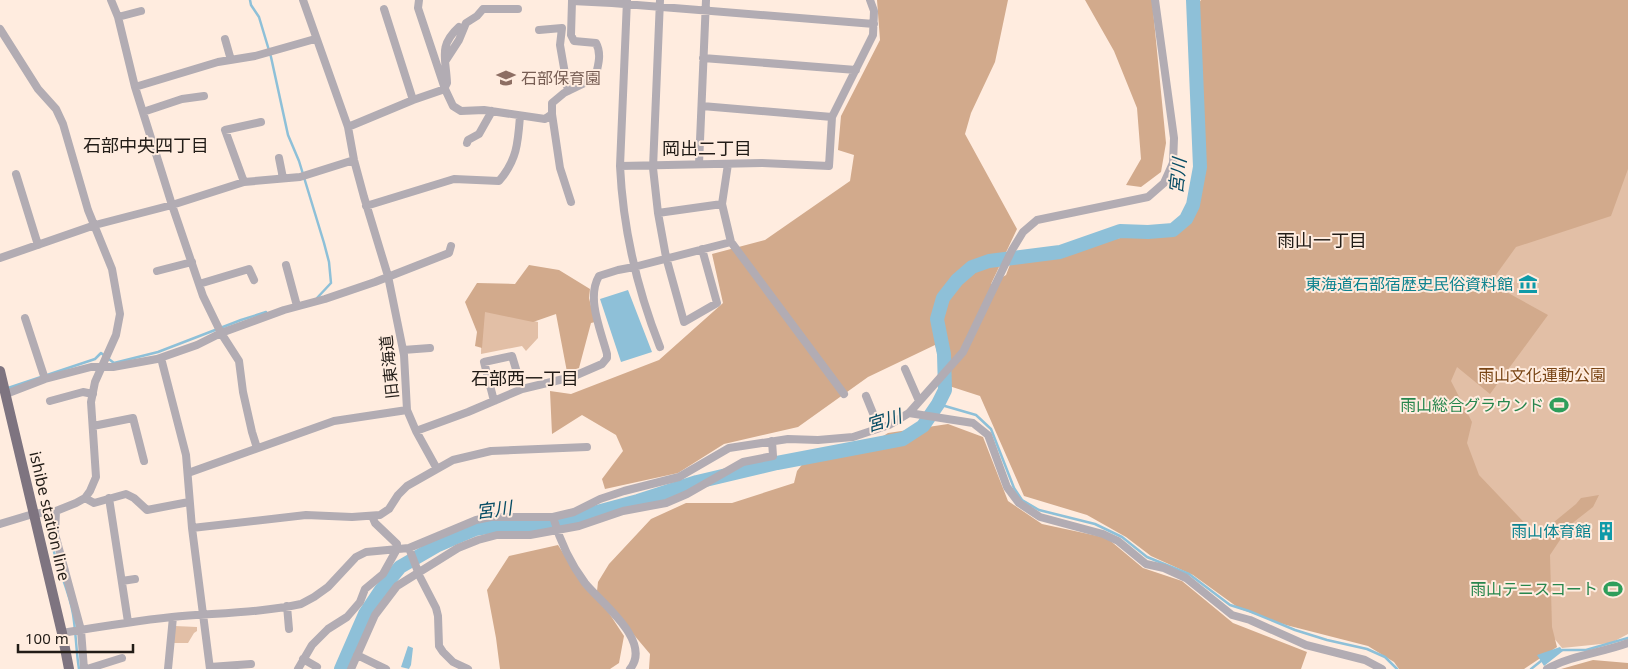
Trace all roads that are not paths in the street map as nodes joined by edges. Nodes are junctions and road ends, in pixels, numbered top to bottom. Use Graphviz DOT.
graph roads {
  1 [pos="111,0"];
  2 [pos="303,0"];
  3 [pos="419,0"];
  4 [pos="706,0"];
  5 [pos="870,0"];
  6 [pos="1155,0"];
  7 [pos="626,2"];
  8 [pos="660,3"];
  9 [pos="384,9"];
  10 [pos="518,9"];
  11 [pos="706,10"];
  12 [pos="141,11"];
  13 [pos="118,18"];
  14 [pos="874,24"];
  15 [pos="459,28"];
  16 [pos="0,29"];
  17 [pos="539,30"];
  18 [pos="225,38"];
  19 [pos="315,39"];
  20 [pos="704,58"];
  21 [pos="231,60"];
  22 [pos="446,60"];
  23 [pos="856,70"];
  24 [pos="135,87"];
  25 [pos="445,89"];
  26 [pos="568,91"];
  27 [pos="204,96"];
  28 [pos="413,100"];
  29 [pos="702,106"];
  30 [pos="492,111"];
  31 [pos="143,112"];
  32 [pos="552,114"];
  33 [pos="520,116"];
  34 [pos="832,117"];
  35 [pos="261,122"];
  36 [pos="348,127"];
  37 [pos="467,143"];
  38 [pos="278,158"];
  39 [pos="354,160"];
  40 [pos="699,164"];
  41 [pos="728,164"];
  42 [pos="653,165"];
  43 [pos="620,166"];
  44 [pos="26,178"];
  45 [pos="283,178"];
  46 [pos="244,182"];
  47 [pos="570,202"];
  48 [pos="722,204"];
  49 [pos="172,205"];
  50 [pos="366,206"];
  51 [pos="658,213"];
  52 [pos="95,226"];
  53 [pos="730,242"];
  54 [pos="38,245"];
  55 [pos="451,246"];
  56 [pos="702,249"];
  57 [pos="0,258"];
  58 [pos="667,259"];
  59 [pos="192,262"];
  60 [pos="286,265"];
  61 [pos="634,267"];
  62 [pos="157,271"];
  63 [pos="388,276"];
  64 [pos="254,280"];
  65 [pos="199,284"];
  66 [pos="297,306"];
  67 [pos="25,318"];
  68 [pos="221,333"];
  69 [pos="660,347"];
  70 [pos="430,348"];
  71 [pos="403,350"];
  72 [pos="161,358"];
  73 [pos="101,368"];
  74 [pos="906,369"];
  75 [pos="0,371"];
  76 [pos="46,379"];
  77 [pos="522,389"];
  78 [pos="6,394"];
  79 [pos="93,394"];
  80 [pos="844,394"];
  81 [pos="866,396"];
  82 [pos="50,401"];
  83 [pos="494,401"];
  84 [pos="919,401"];
  85 [pos="407,410"];
  86 [pos="909,413"];
  87 [pos="93,426"];
  88 [pos="879,428"];
  89 [pos="416,431"];
  90 [pos="772,443"];
  91 [pos="587,447"];
  92 [pos="257,448"];
  93 [pos="144,461"];
  94 [pos="436,469"];
  95 [pos="188,473"];
  96 [pos="85,498"];
  97 [pos="109,498"];
  98 [pos="189,502"];
  99 [pos="56,511"];
  100 [pos="34,514"];
  101 [pos="372,516"];
  102 [pos="553,517"];
  103 [pos="0,524"];
  104 [pos="192,528"];
  105 [pos="557,530"];
  106 [pos="397,549"];
  107 [pos="410,552"];
  108 [pos="418,570"];
  109 [pos="135,578"];
  110 [pos="122,581"];
  111 [pos="287,606"];
  112 [pos="202,616"];
  113 [pos="173,617"];
  114 [pos="128,622"];
  115 [pos="289,629"];
  116 [pos="81,630"];
  117 [pos="62,632"];
  118 [pos="1628,643"];
  119 [pos="359,656"];
  120 [pos="122,658"];
  121 [pos="304,658"];
  122 [pos="251,664"];
  123 [pos="317,667"];
  124 [pos="210,668"];
  125 [pos="69,669"];
  126 [pos="85,669"];
  127 [pos="168,669"];
  128 [pos="298,669"];
  129 [pos="351,669"];
  130 [pos="356,669"];
  131 [pos="386,669"];
  132 [pos="468,669"];
  133 [pos="630,669"];
  134 [pos="1382,669"];
  135 [pos="1547,669"];
  1 -- 13 [label="street"];
  2 -- 19 [label="street, 旧東海道"];
  3 -- 25 [label="street"];
  4 -- 11 [label="street"];
  5 -- 14 [label="street"];
  6 -- 84 [label="street"];
  7 -- 8 [label="street"];
  7 -- 26 [label="street"];
  7 -- 43 [label="street"];
  8 -- 11 [label="street"];
  8 -- 42 [label="street"];
  9 -- 28 [label="street"];
  10 -- 22 [label="street"];
  11 -- 14 [label="street"];
  11 -- 20 [label="street"];
  12 -- 13 [label="street"];
  13 -- 24 [label="street"];
  14 -- 23 [label="street"];
  15 -- 22 [label="street"];
  16 -- 52 [label="street"];
  17 -- 26 [label="street"];
  18 -- 21 [label="street"];
  19 -- 21 [label="street"];
  19 -- 36 [label="street, 旧東海道"];
  20 -- 23 [label="street"];
  20 -- 29 [label="street"];
  21 -- 24 [label="street"];
  22 -- 25 [label="street"];
  23 -- 34 [label="street"];
  24 -- 31 [label="street"];
  25 -- 28 [label="street"];
  25 -- 30 [label="street"];
  26 -- 32 [label="street"];
  27 -- 31 [label="street"];
  28 -- 36 [label="street"];
  29 -- 34 [label="street"];
  29 -- 40 [label="street"];
  30 -- 33 [label="street"];
  30 -- 37 [label="street"];
  31 -- 49 [label="street"];
  32 -- 33 [label="street"];
  32 -- 47 [label="street"];
  33 -- 50 [label="street"];
  34 -- 41 [label="street"];
  35 -- 46 [label="street"];
  36 -- 39 [label="street, 旧東海道"];
  38 -- 45 [label="street"];
  39 -- 45 [label="street"];
  39 -- 50 [label="street, 旧東海道"];
  40 -- 41 [label="street"];
  40 -- 42 [label="street"];
  41 -- 48 [label="street"];
  42 -- 43 [label="street"];
  42 -- 51 [label="street"];
  43 -- 61 [label="street"];
  44 -- 54 [label="street"];
  45 -- 46 [label="street"];
  46 -- 49 [label="street"];
  48 -- 51 [label="street"];
  48 -- 53 [label="street"];
  49 -- 52 [label="street"];
  49 -- 59 [label="street"];
  50 -- 63 [label="street, 旧東海道"];
  51 -- 58 [label="street"];
  52 -- 54 [label="street"];
  52 -- 73 [label="street"];
  53 -- 56 [label="street"];
  53 -- 80 [label="street"];
  54 -- 57 [label="street"];
  55 -- 63 [label="street"];
  56 -- 58 [label="street"];
  56 -- 58 [label="street"];
  58 -- 61 [label="street"];
  59 -- 62 [label="street"];
  59 -- 65 [label="street"];
  60 -- 66 [label="street"];
  61 -- 69 [label="street"];
  61 -- 77 [label="street"];
  63 -- 66 [label="street"];
  63 -- 71 [label="street, 旧東海道"];
  64 -- 65 [label="street"];
  65 -- 68 [label="street"];
  66 -- 68 [label="street"];
  67 -- 76 [label="street"];
  68 -- 72 [label="street"];
  68 -- 92 [label="street"];
  70 -- 71 [label="street"];
  71 -- 85 [label="street, 旧東海道"];
  72 -- 73 [label="street"];
  72 -- 95 [label="street"];
  73 -- 76 [label="street"];
  73 -- 79 [label="street"];
  74 -- 84 [label="street"];
  75 -- 78 [label="main road, ishibe station line"];
  76 -- 78 [label="street"];
  77 -- 83 [label="street"];
  77 -- 83 [label="street"];
  78 -- 100 [label="main road, ishibe station line"];
  79 -- 82 [label="street"];
  79 -- 87 [label="street"];
  81 -- 88 [label="street"];
  83 -- 89 [label="street"];
  84 -- 86 [label="street"];
  85 -- 89 [label="street"];
  85 -- 92 [label="street, 旧東海道"];
  86 -- 88 [label="street"];
  86 -- 134 [label="street"];
  87 -- 93 [label="street"];
  87 -- 96 [label="street"];
  88 -- 90 [label="street"];
  89 -- 94 [label="street"];
  90 -- 102 [label="street"];
  90 -- 105 [label="street"];
  91 -- 94 [label="street"];
  92 -- 95 [label="street, 旧東海道"];
  94 -- 101 [label="street"];
  95 -- 98 [label="street"];
  96 -- 97 [label="street"];
  96 -- 99 [label="street"];
  97 -- 98 [label="street"];
  97 -- 110 [label="street"];
  98 -- 104 [label="street"];
  99 -- 100 [label="street"];
  99 -- 116 [label="street"];
  100 -- 103 [label="street"];
  100 -- 117 [label="main road, ishibe station line"];
  101 -- 104 [label="street"];
  101 -- 106 [label="street"];
  102 -- 105 [label="street"];
  102 -- 107 [label="street"];
  104 -- 112 [label="street"];
  105 -- 108 [label="street"];
  105 -- 133 [label="street"];
  106 -- 107 [label="street"];
  106 -- 111 [label="street"];
  106 -- 121 [label="street"];
  107 -- 108 [label="street"];
  108 -- 119 [label="street"];
  108 -- 132 [label="street"];
  109 -- 110 [label="street"];
  110 -- 114 [label="street"];
  111 -- 112 [label="street"];
  111 -- 115 [label="street"];
  112 -- 113 [label="street"];
  112 -- 124 [label="street"];
  113 -- 114 [label="street"];
  113 -- 127 [label="street"];
  114 -- 116 [label="street"];
  116 -- 117 [label="street"];
  116 -- 126 [label="street"];
  117 -- 125 [label="main road, ishibe station line"];
  118 -- 135 [label="street"];
  119 -- 129 [label="street"];
  119 -- 130 [label="street"];
  119 -- 131 [label="street"];
  120 -- 126 [label="street"];
  121 -- 123 [label="street"];
  121 -- 128 [label="street"];
  122 -- 124 [label="street"];
}
